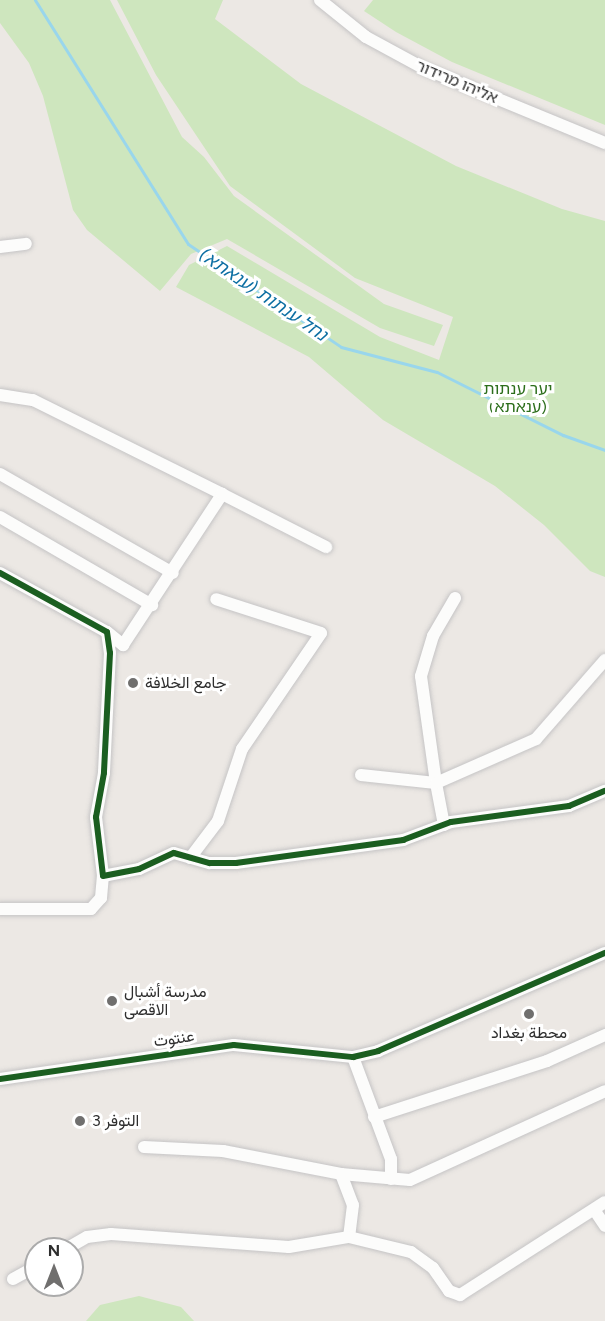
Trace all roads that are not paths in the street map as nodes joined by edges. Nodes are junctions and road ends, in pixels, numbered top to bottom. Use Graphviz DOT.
graph roads {
  1 [pos="320,0"];
  2 [pos="605,143"];
  3 [pos="26,244"];
  4 [pos="0,247"];
  5 [pos="0,395"];
  6 [pos="0,474"];
  7 [pos="222,494"];
  8 [pos="0,517"];
  9 [pos="326,547"];
  10 [pos="0,573"];
  11 [pos="173,573"];
  12 [pos="455,598"];
  13 [pos="216,599"];
  14 [pos="152,605"];
  15 [pos="107,632"];
  16 [pos="605,660"];
  17 [pos="362,776"];
  18 [pos="436,783"];
  19 [pos="605,791"];
  20 [pos="444,825"];
  21 [pos="190,858"];
  22 [pos="103,876"];
  23 [pos="0,909"];
  24 [pos="605,953"];
  25 [pos="605,1035"];
  26 [pos="352,1058"];
  27 [pos="0,1079"];
  28 [pos="605,1091"];
  29 [pos="374,1117"];
  30 [pos="144,1147"];
  31 [pos="341,1174"];
  32 [pos="391,1179"];
  33 [pos="605,1202"];
  34 [pos="595,1211"];
  35 [pos="605,1226"];
  36 [pos="349,1237"];
  37 [pos="84,1239"];
  38 [pos="24,1273"];
  39 [pos="13,1279"];
  1 -- 2 [label="street, אליהו מרידור"];
  3 -- 4 [label="street"];
  5 -- 7 [label="street"];
  6 -- 11 [label="street"];
  7 -- 9 [label="street"];
  7 -- 11 [label="street"];
  8 -- 14 [label="street"];
  10 -- 15 [label="street"];
  11 -- 14 [label="street"];
  12 -- 18 [label="street"];
  13 -- 21 [label="street"];
  14 -- 15 [label="street"];
  15 -- 22 [label="street"];
  16 -- 18 [label="street"];
  17 -- 18 [label="street"];
  18 -- 20 [label="street"];
  19 -- 20 [label="street"];
  20 -- 21 [label="street"];
  21 -- 22 [label="street"];
  22 -- 23 [label="street"];
  24 -- 26 [label="street"];
  25 -- 29 [label="street"];
  26 -- 27 [label="street, عنتوت"];
  26 -- 29 [label="street"];
  28 -- 32 [label="street"];
  29 -- 32 [label="street"];
  30 -- 31 [label="street"];
  31 -- 32 [label="street"];
  31 -- 36 [label="street"];
  33 -- 34 [label="street"];
  34 -- 35 [label="street"];
  34 -- 36 [label="street"];
  36 -- 37 [label="street"];
  38 -- 39 [label="street"];
}
